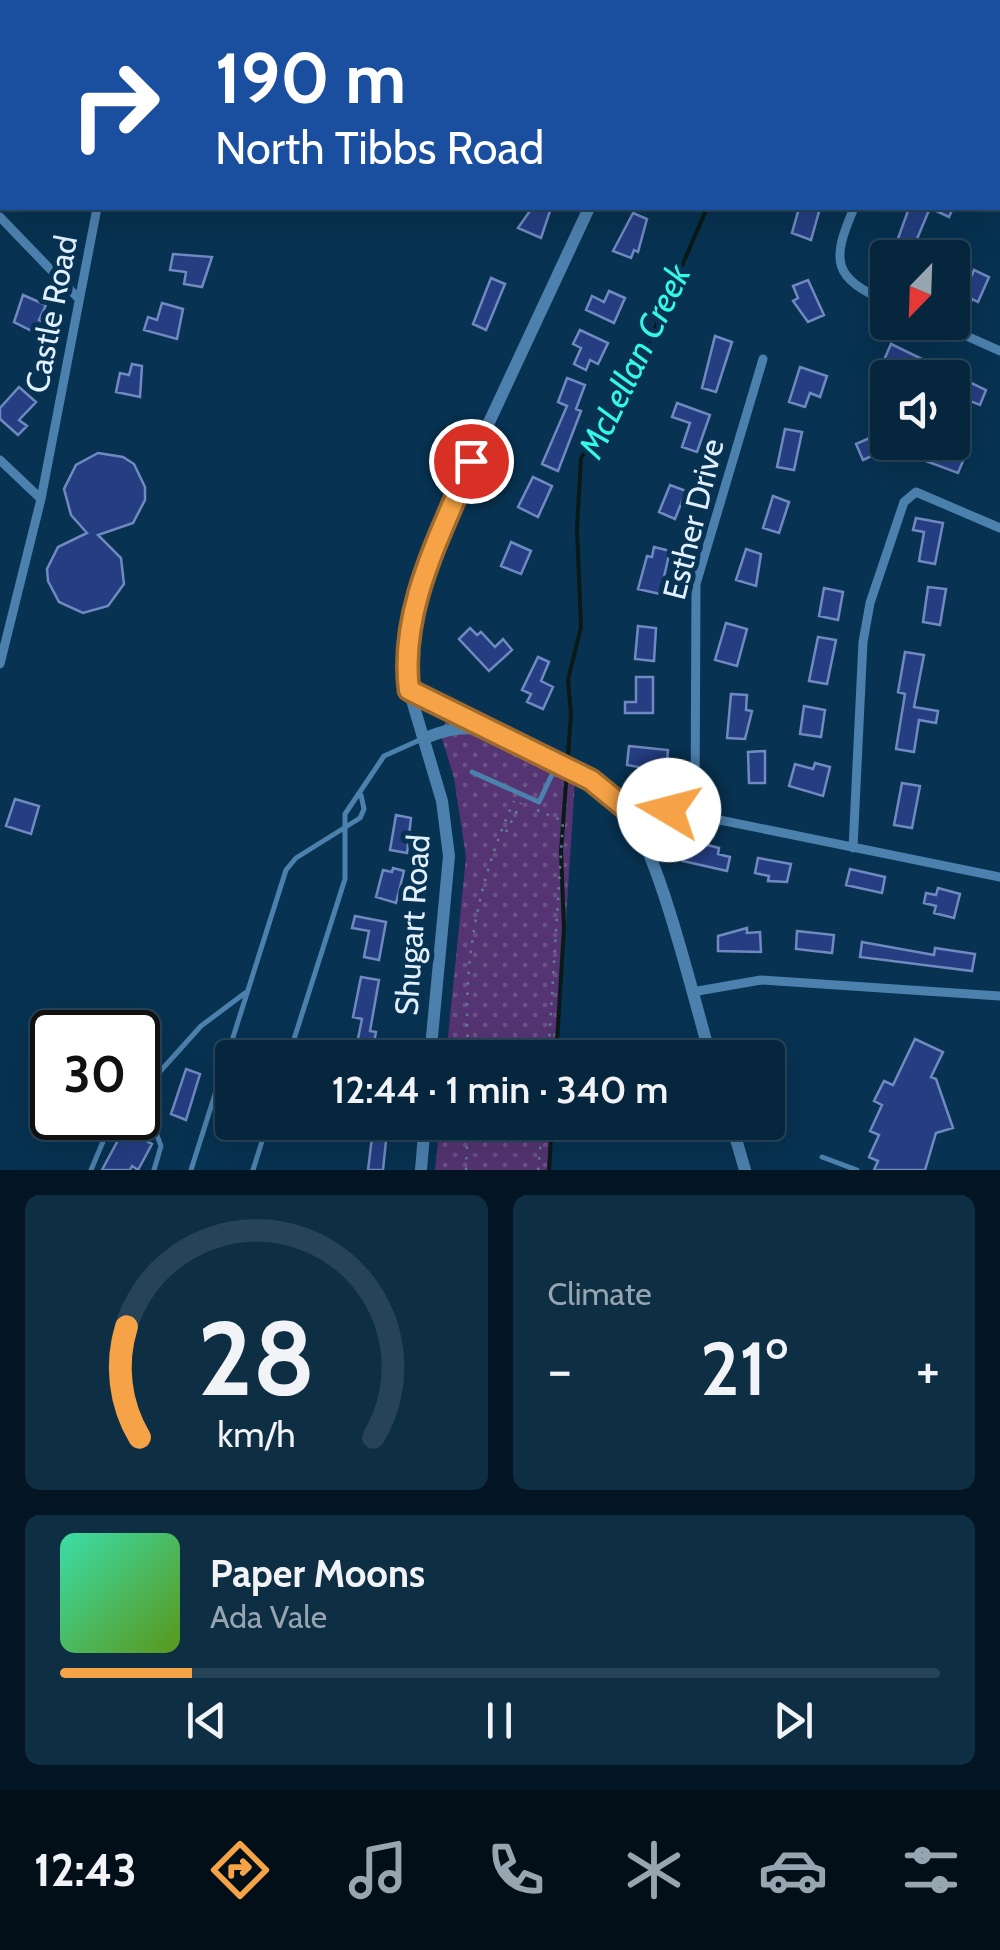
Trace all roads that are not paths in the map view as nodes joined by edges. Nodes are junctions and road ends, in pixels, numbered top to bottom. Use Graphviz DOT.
graph roads {
  1 [pos="97,210"];
  2 [pos="588,210"];
  3 [pos="853,210"];
  4 [pos="0,217"];
  5 [pos="870,293"];
  6 [pos="78,298"];
  7 [pos="970,337"];
  8 [pos="1000,350"];
  9 [pos="763,359"];
  10 [pos="0,460"];
  11 [pos="40,499"];
  12 [pos="1000,528"];
  13 [pos="0,664"];
  14 [pos="409,690"];
  15 [pos="481,728"];
  16 [pos="425,738"];
  17 [pos="559,764"];
  18 [pos="472,772"];
  19 [pos="362,795"];
  20 [pos="624,807"];
  21 [pos="695,815"];
  22 [pos="348,826"];
  23 [pos="853,848"];
  24 [pos="1000,877"];
  25 [pos="248,991"];
  26 [pos="692,992"];
  27 [pos="1000,996"];
  28 [pos="294,1040"];
  29 [pos="432,1040"];
  30 [pos="706,1040"];
  31 [pos="160,1076"];
  32 [pos="104,1140"];
  33 [pos="159,1140"];
  34 [pos="262,1140"];
  35 [pos="424,1140"];
  36 [pos="736,1140"];
  37 [pos="822,1157"];
  38 [pos="91,1170"];
  39 [pos="154,1170"];
  40 [pos="191,1170"];
  41 [pos="253,1170"];
  42 [pos="420,1170"];
  43 [pos="745,1170"];
  44 [pos="857,1170"];
  1 -- 6 [label="street, Castle Road"];
  2 -- 14 [label="street, Shugart Road"];
  3 -- 5 [label="street"];
  4 -- 6 [label="street"];
  6 -- 11 [label="street, Castle Road"];
  7 -- 8 [label="street"];
  9 -- 21 [label="street, Esther Drive"];
  10 -- 11 [label="street"];
  11 -- 13 [label="street, Castle Road"];
  12 -- 23 [label="street"];
  14 -- 15 [label="street"];
  14 -- 16 [label="street, Shugart Road"];
  15 -- 16 [label="street"];
  15 -- 17 [label="street"];
  16 -- 19 [label="lane"];
  16 -- 29 [label="street, Shugart Road"];
  17 -- 18 [label="lane"];
  17 -- 20 [label="street"];
  19 -- 22 [label="lane"];
  19 -- 22 [label="lane"];
  20 -- 21 [label="street"];
  20 -- 26 [label="street"];
  21 -- 23 [label="street"];
  22 -- 25 [label="lane"];
  22 -- 28 [label="lane"];
  23 -- 24 [label="street"];
  25 -- 31 [label="lane"];
  25 -- 40 [label="lane"];
  26 -- 27 [label="street"];
  26 -- 30 [label="street"];
  32 -- 38 [label="lane"];
  33 -- 39 [label="lane"];
  34 -- 41 [label="lane"];
  35 -- 42 [label="street"];
  36 -- 43 [label="street"];
  37 -- 44 [label="lane"];
}
